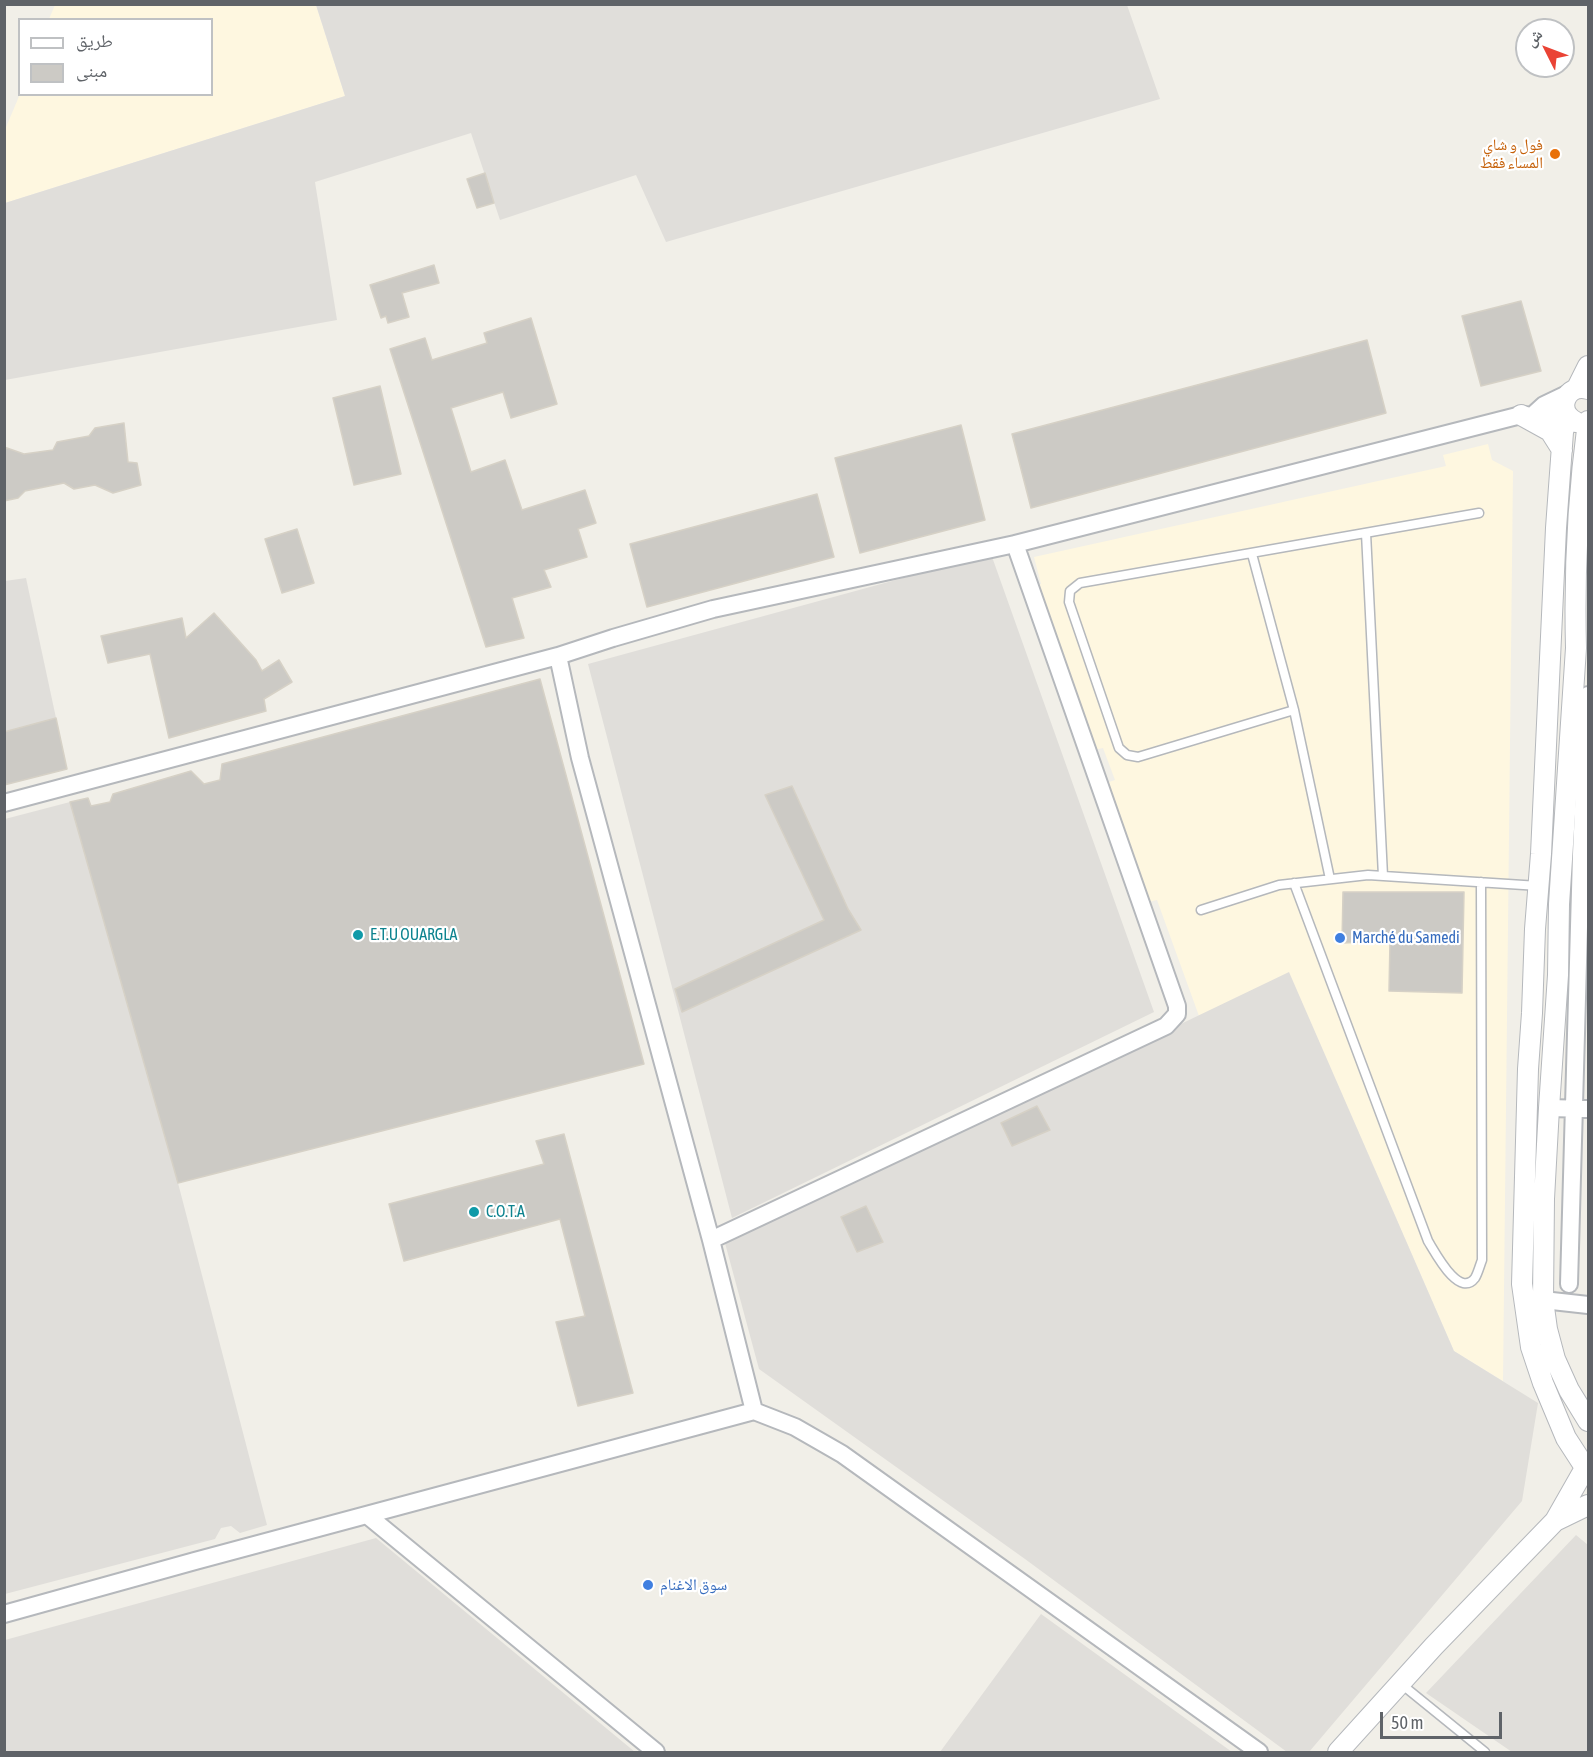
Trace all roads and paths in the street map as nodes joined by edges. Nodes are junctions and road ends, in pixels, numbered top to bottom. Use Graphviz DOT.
graph roads {
  1 [pos="1588,366"];
  2 [pos="1573,400"];
  3 [pos="1527,415"];
  4 [pos="1588,421"];
  5 [pos="1562,450"];
  6 [pos="1479,513"];
  7 [pos="1366,533"];
  8 [pos="1015,544"];
  9 [pos="1252,554"];
  10 [pos="1583,584"];
  11 [pos="1553,616"];
  12 [pos="1575,617"];
  13 [pos="558,656"];
  14 [pos="1588,695"];
  15 [pos="1294,710"];
  16 [pos="4,803"];
  17 [pos="1541,854"];
  18 [pos="1572,854"];
  19 [pos="1383,876"];
  20 [pos="1330,879"];
  21 [pos="1481,882"];
  22 [pos="1294,883"];
  23 [pos="1539,886"];
  24 [pos="1201,910"];
  25 [pos="1534,973"];
  26 [pos="1575,976"];
  27 [pos="1549,1108"];
  28 [pos="1581,1109"];
  29 [pos="711,1240"];
  30 [pos="1569,1284"];
  31 [pos="1543,1300"];
  32 [pos="1588,1305"];
  33 [pos="754,1411"];
  34 [pos="1588,1421"];
  35 [pos="1587,1467"];
  36 [pos="1588,1505"];
  37 [pos="367,1515"];
  38 [pos="1555,1521"];
  39 [pos="4,1614"];
  40 [pos="1400,1683"];
  41 [pos="656,1752"];
  42 [pos="1259,1752"];
  43 [pos="1338,1752"];
  44 [pos="1485,1752"];
  1 -- 2 [label="street"];
  2 -- 3 [label="street"];
  2 -- 4 [label="street"];
  2 -- 5 [label="street"];
  3 -- 5 [label="street"];
  3 -- 8 [label="street"];
  4 -- 10 [label="street"];
  5 -- 11 [label="street"];
  6 -- 7 [label="lane"];
  7 -- 9 [label="lane"];
  7 -- 19 [label="lane"];
  8 -- 13 [label="street"];
  8 -- 29 [label="street"];
  9 -- 15 [label="lane"];
  9 -- 15 [label="lane"];
  10 -- 12 [label="street"];
  11 -- 12 [label="street"];
  11 -- 17 [label="street"];
  12 -- 18 [label="street"];
  13 -- 16 [label="street"];
  13 -- 29 [label="street"];
  14 -- 18 [label="street"];
  15 -- 20 [label="lane"];
  17 -- 18 [label="street"];
  17 -- 23 [label="street"];
  18 -- 26 [label="street"];
  19 -- 20 [label="lane"];
  19 -- 21 [label="lane"];
  20 -- 22 [label="lane"];
  21 -- 22 [label="lane"];
  21 -- 23 [label="lane"];
  22 -- 24 [label="lane"];
  23 -- 25 [label="street"];
  25 -- 26 [label="street"];
  25 -- 35 [label="street"];
  26 -- 27 [label="street"];
  26 -- 28 [label="street"];
  27 -- 28 [label="street"];
  27 -- 31 [label="street"];
  28 -- 30 [label="street"];
  29 -- 33 [label="street"];
  31 -- 32 [label="street"];
  31 -- 34 [label="street"];
  33 -- 37 [label="street"];
  33 -- 42 [label="street"];
  35 -- 38 [label="street"];
  36 -- 38 [label="street"];
  37 -- 39 [label="street"];
  37 -- 41 [label="street"];
  38 -- 40 [label="street"];
  40 -- 43 [label="street"];
  40 -- 44 [label="lane"];
}
